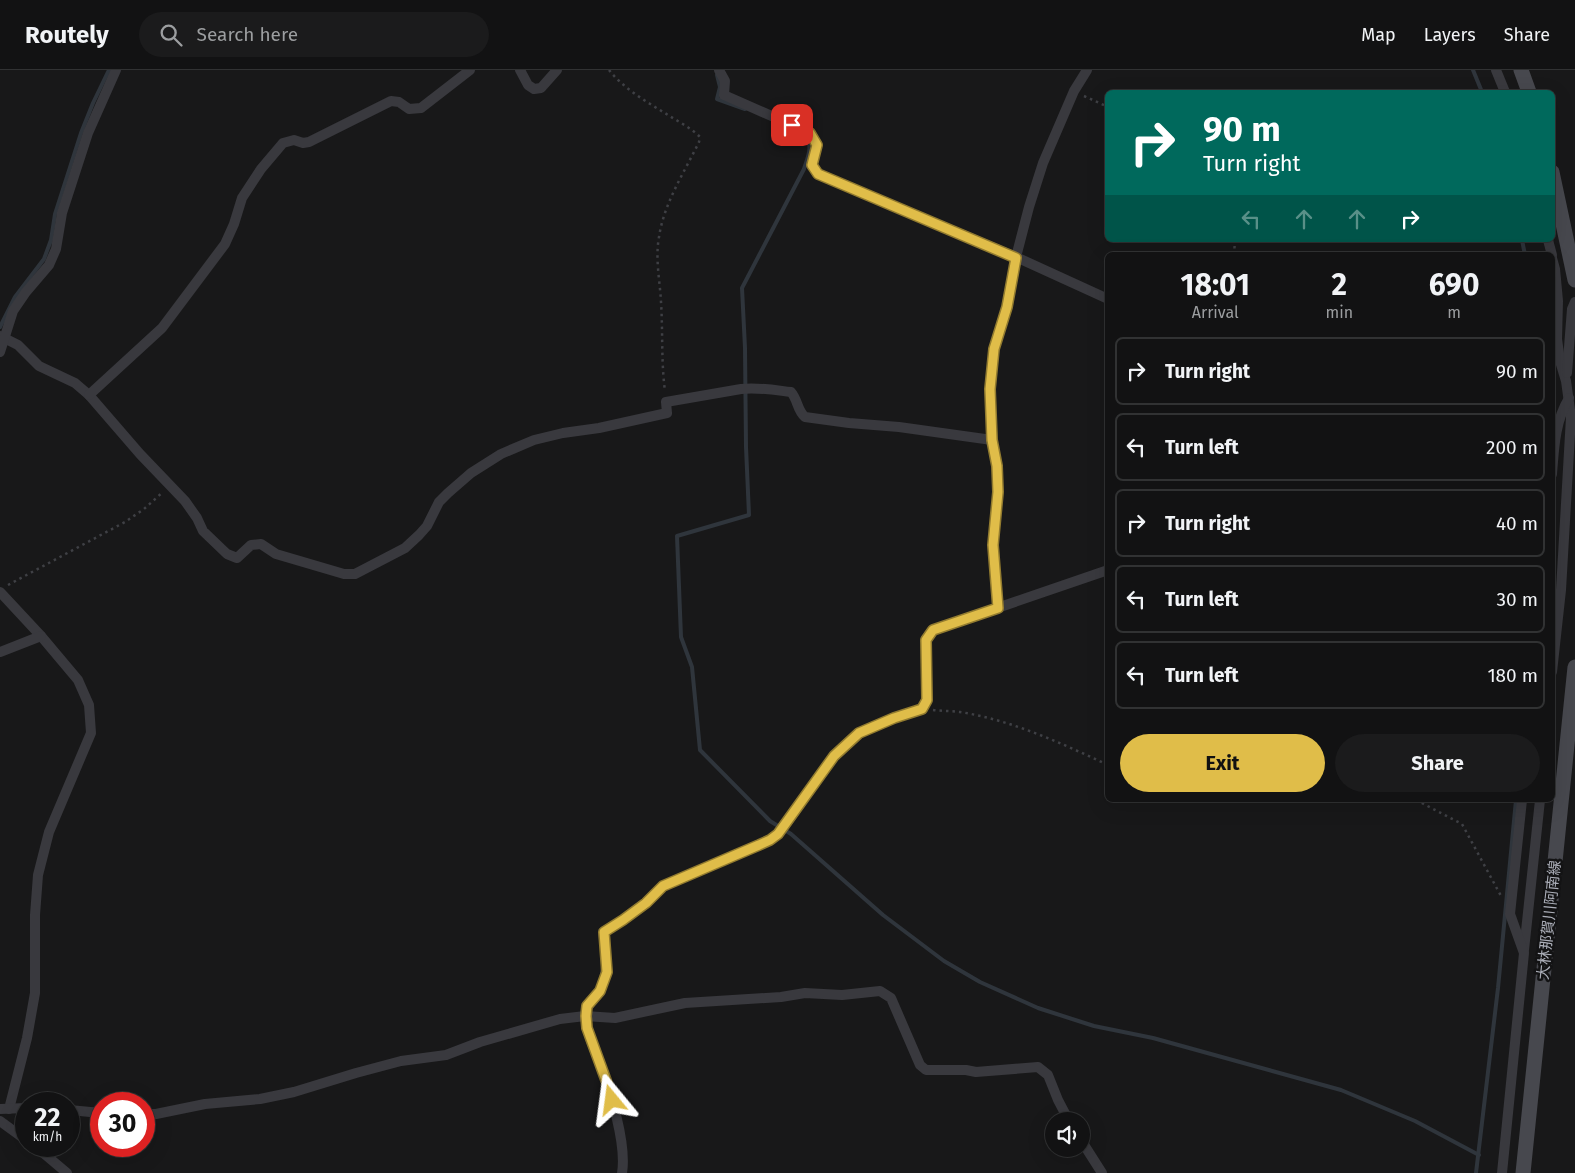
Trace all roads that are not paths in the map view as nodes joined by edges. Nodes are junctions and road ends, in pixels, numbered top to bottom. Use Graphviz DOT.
graph roads {
  1 [pos="116,70"];
  2 [pos="470,70"];
  3 [pos="520,70"];
  4 [pos="557,70"];
  5 [pos="719,70"];
  6 [pos="1087,70"];
  7 [pos="1496,70"];
  8 [pos="1521,70"];
  9 [pos="1504,90"];
  10 [pos="1528,90"];
  11 [pos="1555,186"];
  12 [pos="1016,258"];
  13 [pos="1555,279"];
  14 [pos="1575,280"];
  15 [pos="1105,299"];
  16 [pos="1575,302"];
  17 [pos="2,337"];
  18 [pos="0,352"];
  19 [pos="1566,382"];
  20 [pos="89,395"];
  21 [pos="1569,397"];
  22 [pos="1555,437"];
  23 [pos="992,440"];
  24 [pos="1105,571"];
  25 [pos="3,589"];
  26 [pos="998,608"];
  27 [pos="41,636"];
  28 [pos="1555,645"];
  29 [pos="0,652"];
  30 [pos="1575,667"];
  31 [pos="1522,802"];
  32 [pos="1540,802"];
  33 [pos="1524,953"];
  34 [pos="586,1016"];
  35 [pos="4,1109"];
  36 [pos="1064,1112"];
  37 [pos="155,1114"];
  38 [pos="0,1121"];
  39 [pos="15,1132"];
  40 [pos="1090,1154"];
  41 [pos="48,1157"];
  42 [pos="67,1173"];
  43 [pos="622,1173"];
  44 [pos="1102,1173"];
  45 [pos="1502,1173"];
  46 [pos="1523,1173"];
  1 -- 17 [label="street"];
  2 -- 20 [label="street"];
  3 -- 4 [label="street"];
  5 -- 12 [label="street"];
  6 -- 12 [label="street"];
  7 -- 9 [label="street"];
  8 -- 10 [label="main road"];
  11 -- 14 [label="main road"];
  12 -- 15 [label="street"];
  12 -- 23 [label="street"];
  13 -- 19 [label="street"];
  16 -- 19 [label="street"];
  17 -- 18 [label="street"];
  17 -- 20 [label="street"];
  19 -- 21 [label="street"];
  20 -- 23 [label="street"];
  21 -- 22 [label="street"];
  21 -- 28 [label="street"];
  23 -- 26 [label="street"];
  24 -- 26 [label="street"];
  25 -- 27 [label="street"];
  26 -- 34 [label="street"];
  27 -- 29 [label="street"];
  27 -- 35 [label="street"];
  30 -- 46 [label="main road, 大林那賀川阿南線"];
  31 -- 33 [label="street"];
  32 -- 33 [label="street"];
  33 -- 45 [label="street"];
  34 -- 36 [label="street"];
  34 -- 37 [label="street"];
  34 -- 43 [label="street"];
  38 -- 39 [label="street"];
  40 -- 44 [label="street"];
  41 -- 42 [label="street"];
}
